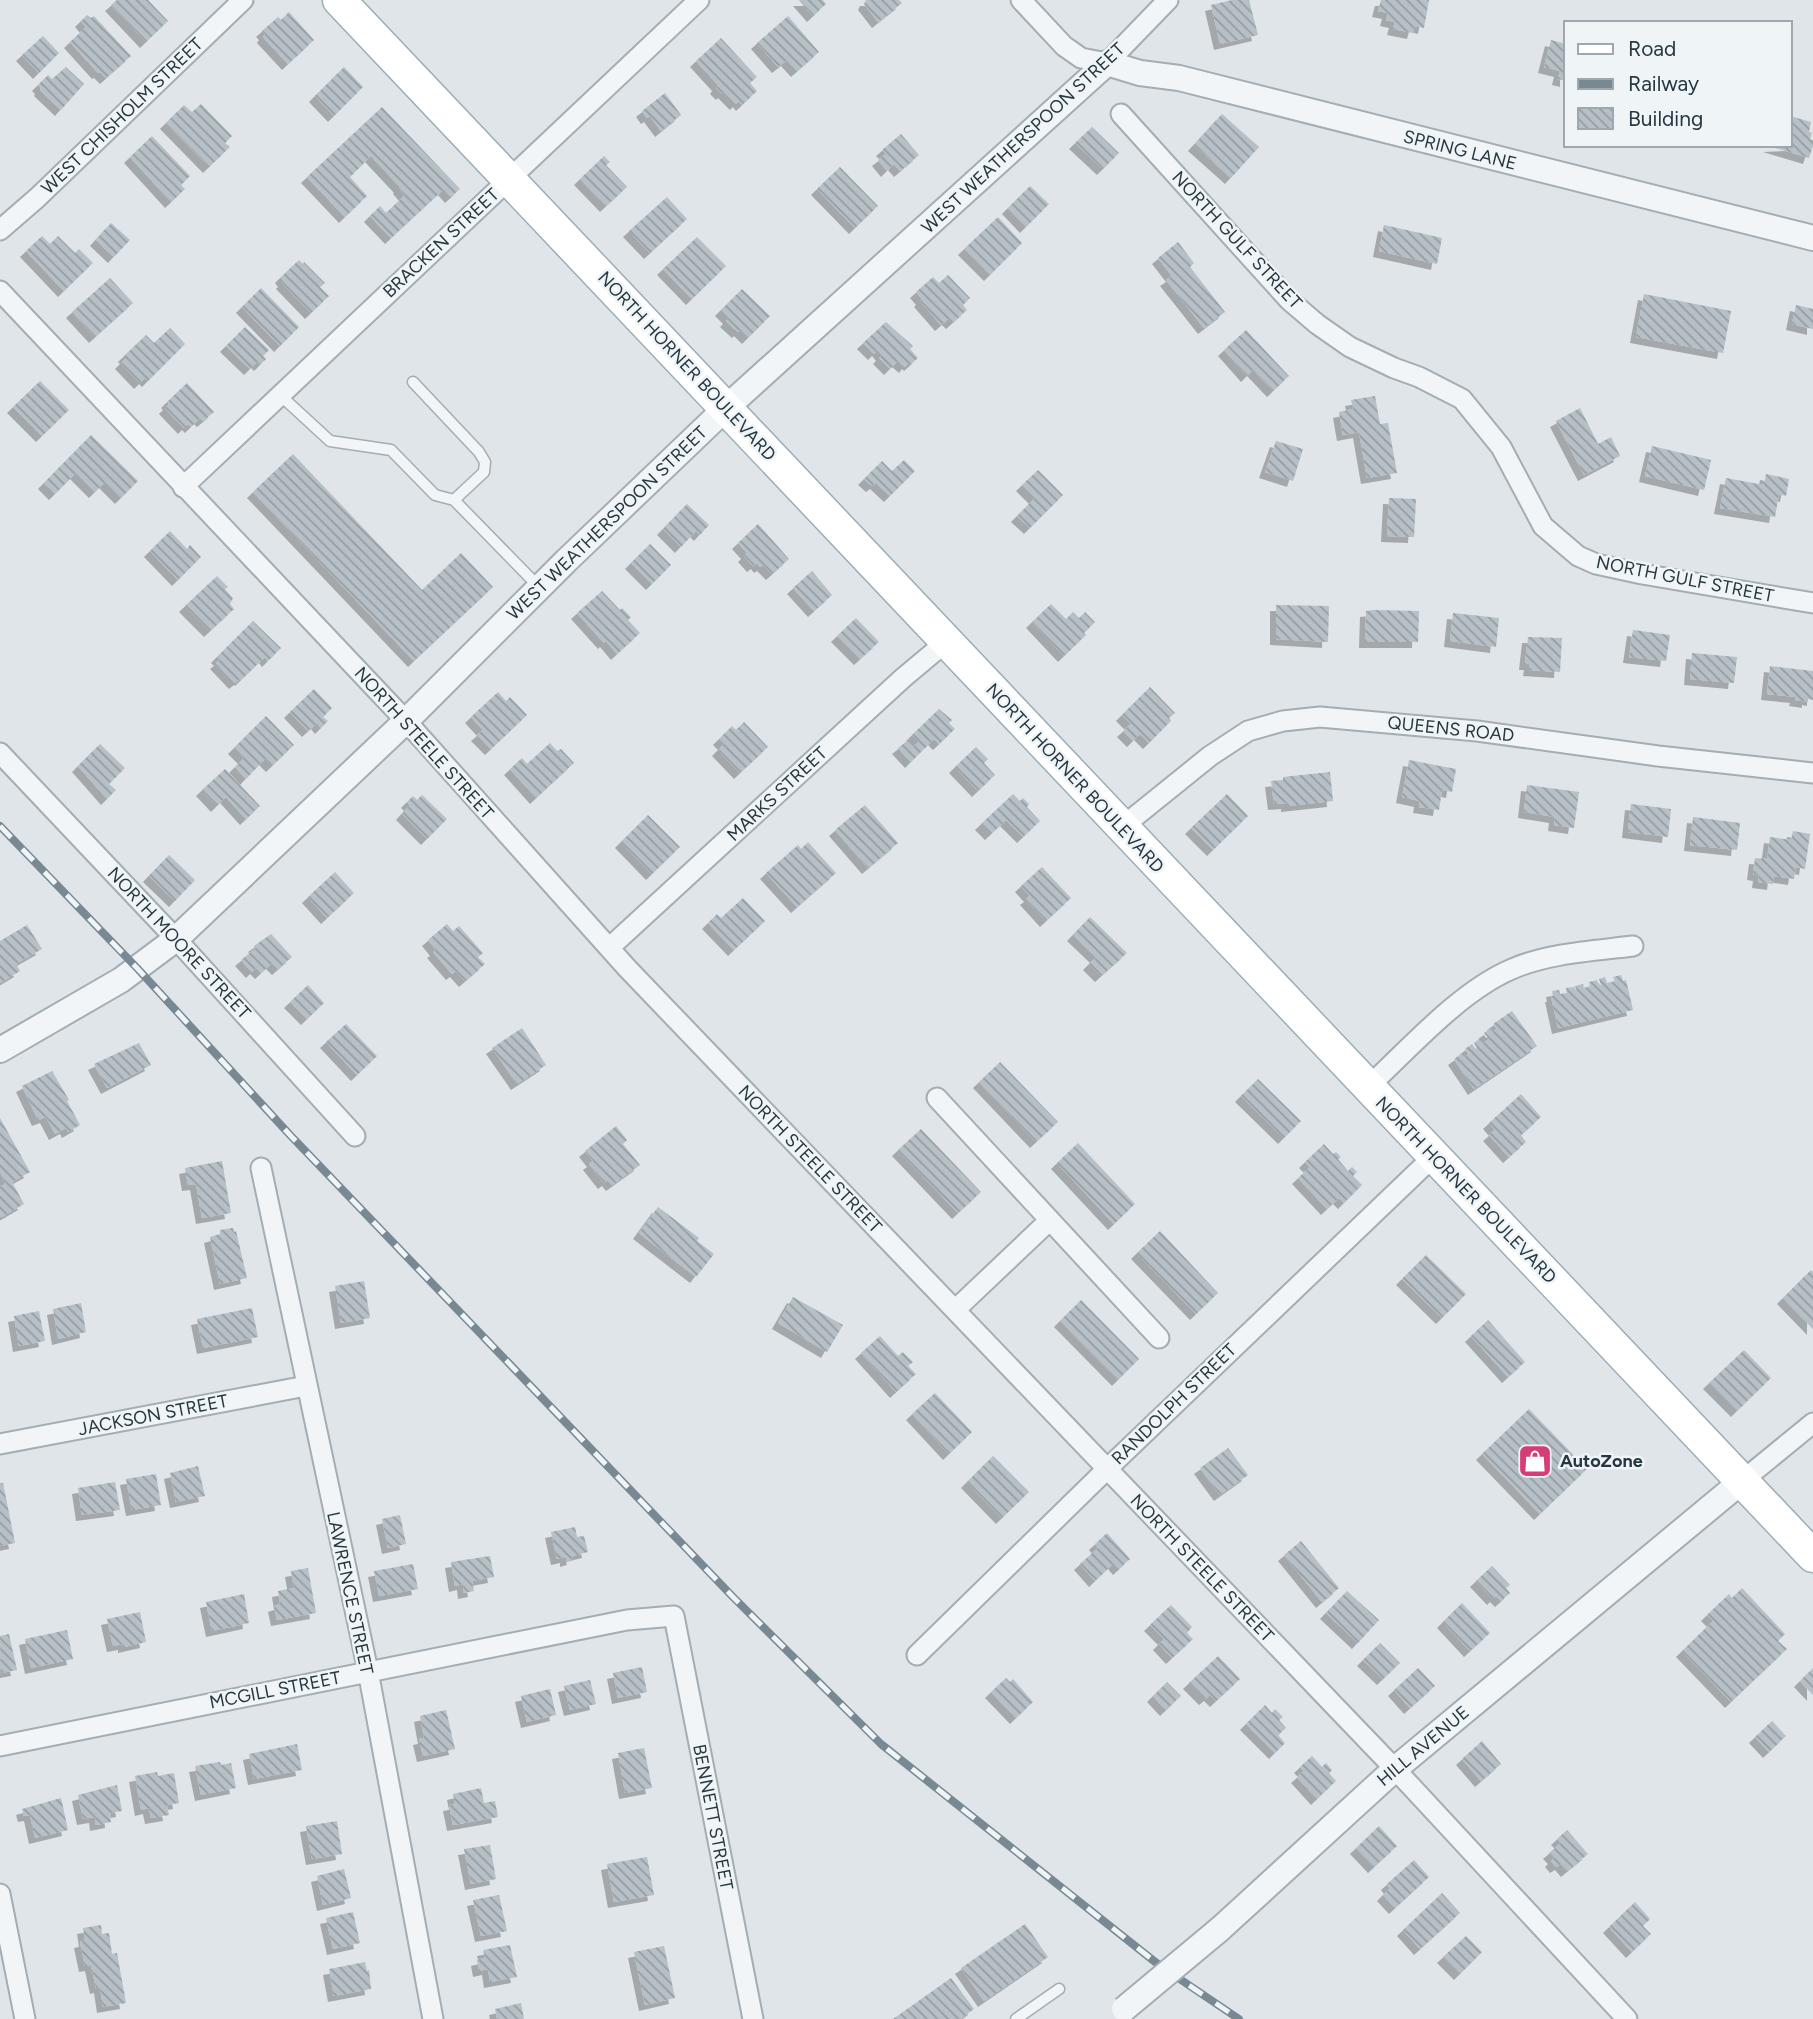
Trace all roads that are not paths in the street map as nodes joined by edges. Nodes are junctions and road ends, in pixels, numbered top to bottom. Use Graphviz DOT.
graph roads {
  1 [pos="243,0"];
  2 [pos="339,0"];
  3 [pos="699,0"];
  4 [pos="1021,0"];
  5 [pos="1168,0"];
  6 [pos="1107,63"];
  7 [pos="1121,114"];
  8 [pos="509,179"];
  9 [pos="0,230"];
  10 [pos="1813,238"];
  11 [pos="0,291"];
  12 [pos="413,382"];
  13 [pos="280,395"];
  14 [pos="727,407"];
  15 [pos="183,487"];
  16 [pos="454,500"];
  17 [pos="540,587"];
  18 [pos="1813,603"];
  19 [pos="946,642"];
  20 [pos="406,721"];
  21 [pos="0,753"];
  22 [pos="1813,773"];
  23 [pos="1122,827"];
  24 [pos="176,939"];
  25 [pos="1633,946"];
  26 [pos="609,948"];
  27 [pos="0,1050"];
  28 [pos="1368,1087"];
  29 [pos="937,1098"];
  30 [pos="355,1136"];
  31 [pos="1434,1156"];
  32 [pos="261,1168"];
  33 [pos="1049,1220"];
  34 [pos="955,1310"];
  35 [pos="1159,1338"];
  36 [pos="306,1386"];
  37 [pos="1813,1423"];
  38 [pos="0,1444"];
  39 [pos="1107,1469"];
  40 [pos="1742,1481"];
  41 [pos="1813,1556"];
  42 [pos="674,1616"];
  43 [pos="917,1655"];
  44 [pos="368,1671"];
  45 [pos="0,1746"];
  46 [pos="1395,1769"];
  47 [pos="0,1894"];
  48 [pos="1059,1989"];
  49 [pos="1118,2014"];
  50 [pos="25,2019"];
  51 [pos="433,2019"];
  52 [pos="753,2019"];
  53 [pos="1016,2019"];
  54 [pos="1627,2019"];
  1 -- 9 [label="street, WEST CHISHOLM STREET"];
  2 -- 8 [label="main road, NORTH HORNER BOULEVARD"];
  3 -- 8 [label="street, BRACKEN STREET"];
  4 -- 6 [label="street"];
  5 -- 6 [label="street, WEST WEATHERSPOON STREET"];
  6 -- 10 [label="street, SPRING LANE"];
  6 -- 14 [label="street, WEST WEATHERSPOON STREET"];
  7 -- 18 [label="street, NORTH GULF STREET"];
  8 -- 13 [label="street, BRACKEN STREET"];
  8 -- 14 [label="main road, NORTH HORNER BOULEVARD"];
  11 -- 15 [label="street, NORTH STEELE STREET"];
  12 -- 16 [label="lane"];
  13 -- 15 [label="street, BRACKEN STREET"];
  13 -- 16 [label="lane"];
  14 -- 17 [label="street, WEST WEATHERSPOON STREET"];
  14 -- 19 [label="main road, NORTH HORNER BOULEVARD"];
  15 -- 20 [label="street, NORTH STEELE STREET"];
  16 -- 17 [label="lane"];
  17 -- 20 [label="street, WEST WEATHERSPOON STREET"];
  19 -- 23 [label="main road, NORTH HORNER BOULEVARD"];
  19 -- 26 [label="street, MARKS STREET"];
  20 -- 24 [label="street, WEST WEATHERSPOON STREET"];
  20 -- 26 [label="street, NORTH STEELE STREET"];
  21 -- 24 [label="street, NORTH MOORE STREET"];
  22 -- 23 [label="street, QUEENS ROAD"];
  23 -- 28 [label="main road, NORTH HORNER BOULEVARD"];
  24 -- 27 [label="street, WEST WEATHERSPOON STREET"];
  24 -- 30 [label="street, NORTH MOORE STREET"];
  25 -- 28 [label="street"];
  26 -- 34 [label="street, NORTH STEELE STREET"];
  28 -- 31 [label="main road, NORTH HORNER BOULEVARD"];
  29 -- 33 [label="street"];
  31 -- 39 [label="street, RANDOLPH STREET"];
  31 -- 40 [label="main road, NORTH HORNER BOULEVARD"];
  32 -- 36 [label="street, LAWRENCE STREET"];
  33 -- 34 [label="street"];
  33 -- 35 [label="street"];
  34 -- 39 [label="street, NORTH STEELE STREET"];
  36 -- 38 [label="street, JACKSON STREET"];
  36 -- 44 [label="street, LAWRENCE STREET"];
  37 -- 40 [label="street"];
  39 -- 43 [label="street, RANDOLPH STREET"];
  39 -- 46 [label="street, NORTH STEELE STREET"];
  40 -- 41 [label="main road, NORTH HORNER BOULEVARD"];
  40 -- 46 [label="street, HILL AVENUE"];
  42 -- 44 [label="street, MCGILL STREET"];
  42 -- 52 [label="street, BENNETT STREET"];
  44 -- 45 [label="street, MCGILL STREET"];
  44 -- 51 [label="street, LAWRENCE STREET"];
  46 -- 49 [label="street, HILL AVENUE, bridge"];
  46 -- 54 [label="street, NORTH STEELE STREET"];
  47 -- 50 [label="street"];
  48 -- 53 [label="lane"];
}
